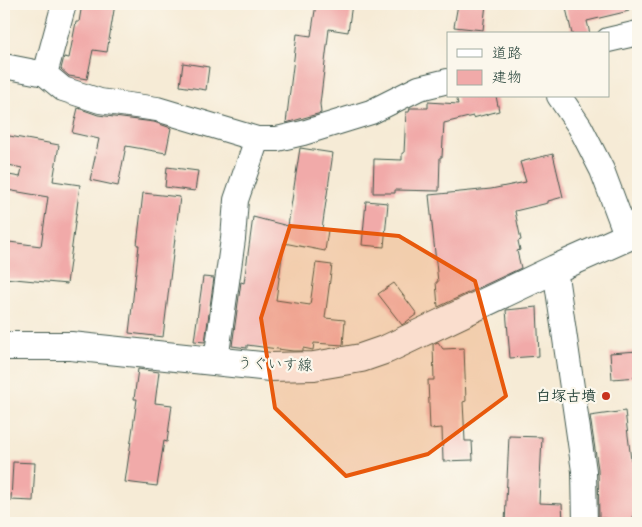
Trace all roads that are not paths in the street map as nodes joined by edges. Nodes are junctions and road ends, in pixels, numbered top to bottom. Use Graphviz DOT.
graph roads {
  1 [pos="64,4"];
  2 [pos="638,33"];
  3 [pos="610,40"];
  4 [pos="4,66"];
  5 [pos="45,74"];
  6 [pos="447,81"];
  7 [pos="560,98"];
  8 [pos="257,139"];
  9 [pos="633,234"];
  10 [pos="555,269"];
  11 [pos="4,346"];
  12 [pos="216,360"];
  13 [pos="585,523"];
  1 -- 5 [label="street"];
  2 -- 3 [label="street"];
  4 -- 5 [label="street"];
  5 -- 8 [label="street"];
  6 -- 8 [label="street"];
  7 -- 9 [label="street"];
  8 -- 12 [label="street"];
  9 -- 10 [label="street, うぐいす線"];
  10 -- 12 [label="street, うぐいす線"];
  10 -- 13 [label="street"];
  11 -- 12 [label="street, うぐいす線"];
}
